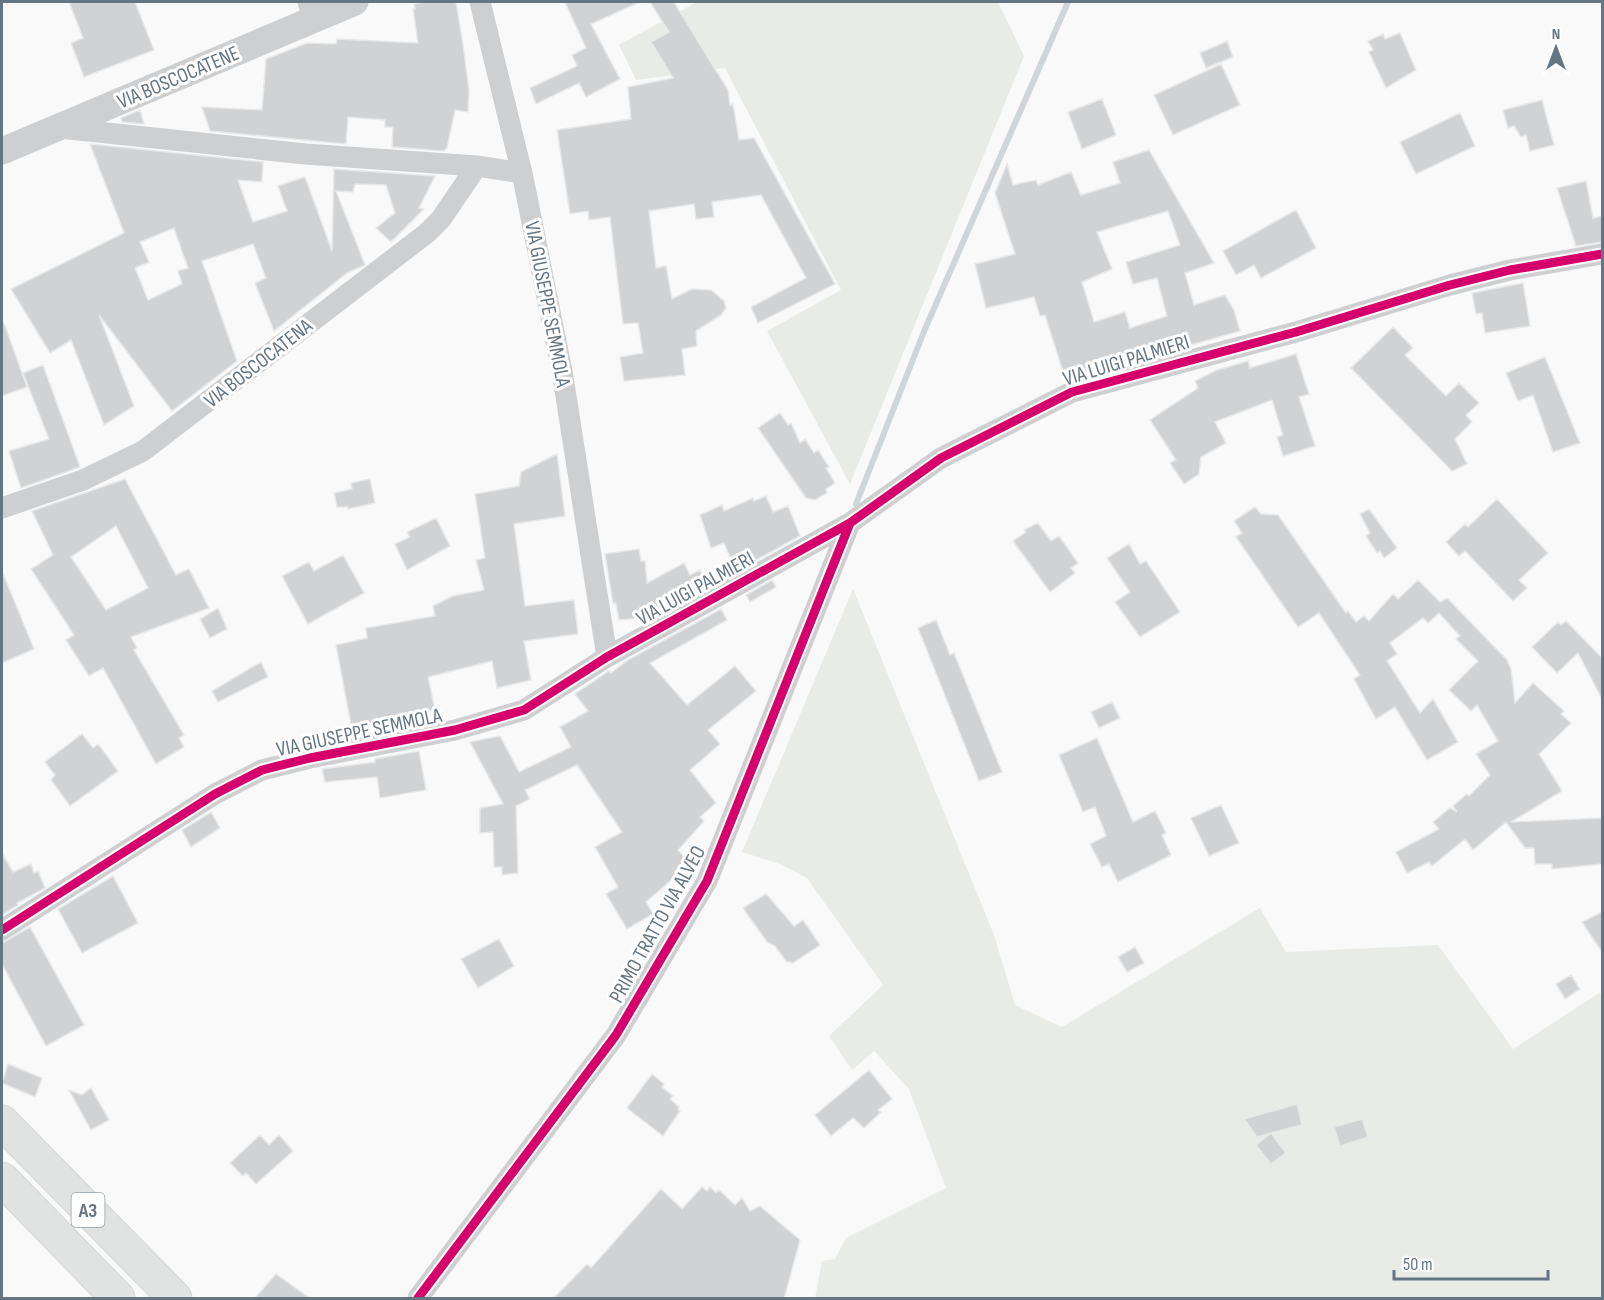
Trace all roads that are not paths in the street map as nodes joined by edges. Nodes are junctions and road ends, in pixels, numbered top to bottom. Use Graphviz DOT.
graph roads {
  1 [pos="355,2"];
  2 [pos="480,2"];
  3 [pos="310,10"];
  4 [pos="60,128"];
  5 [pos="2,151"];
  6 [pos="477,166"];
  7 [pos="522,173"];
  8 [pos="1602,254"];
  9 [pos="2,508"];
  10 [pos="850,524"];
  11 [pos="606,657"];
  12 [pos="2,930"];
  13 [pos="2,1122"];
  14 [pos="2,1179"];
  15 [pos="118,1299"];
  16 [pos="175,1299"];
  17 [pos="418,1299"];
  1 -- 3 [label="street, VIA BOSCOCATENE"];
  2 -- 7 [label="street, VIA GIUSEPPE SEMMOLA"];
  3 -- 4 [label="street, VIA BOSCOCATENE"];
  4 -- 5 [label="street, VIA BOSCOCATENE"];
  4 -- 6 [label="street"];
  6 -- 7 [label="street"];
  6 -- 9 [label="street, VIA BOSCOCATENA"];
  7 -- 11 [label="street, VIA GIUSEPPE SEMMOLA"];
  8 -- 10 [label="street, VIA LUIGI PALMIERI"];
  10 -- 11 [label="street, VIA LUIGI PALMIERI"];
  10 -- 17 [label="street, PRIMO TRATTO VIA ALVEO"];
  11 -- 12 [label="street, VIA GIUSEPPE SEMMOLA"];
  13 -- 16 [label="highway, A3"];
  14 -- 15 [label="highway, A3"];
}
